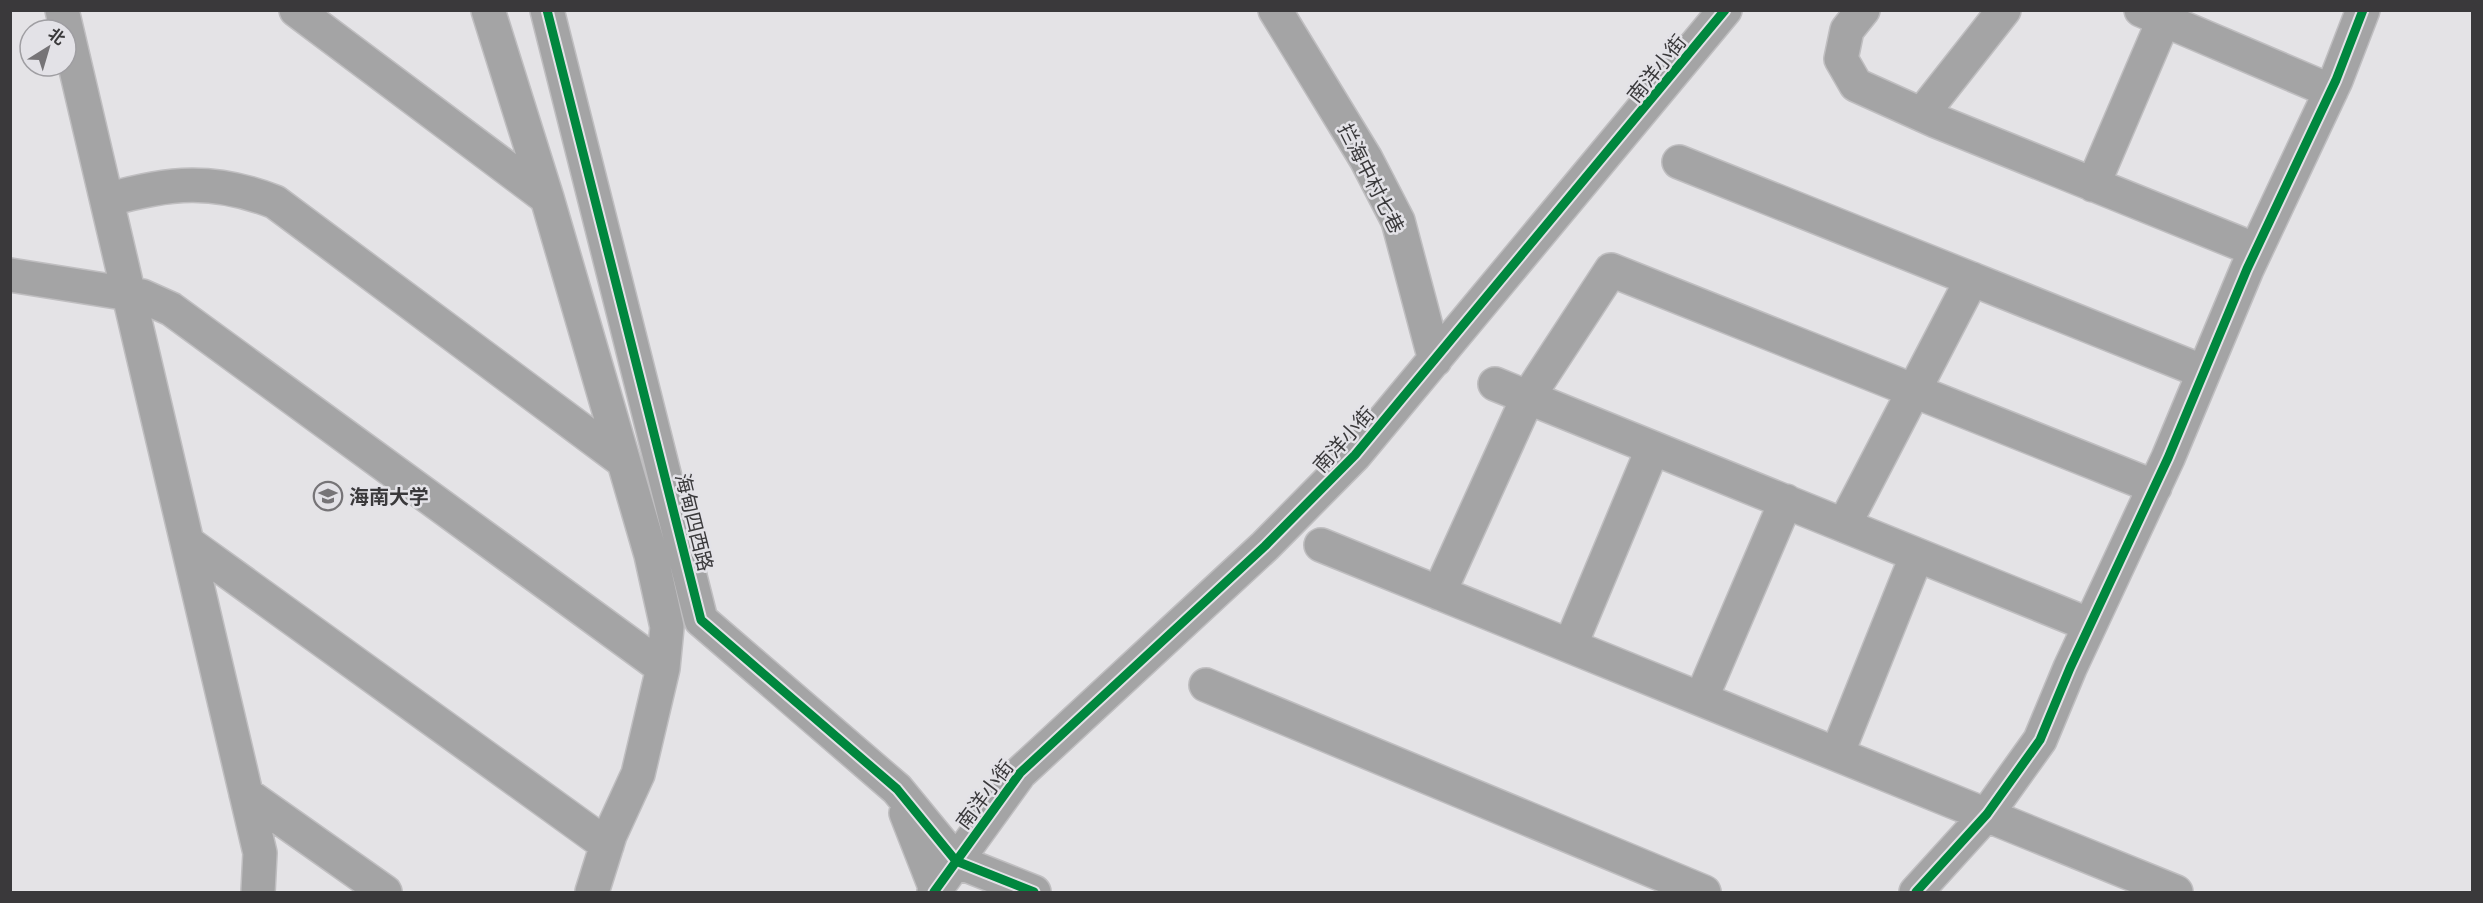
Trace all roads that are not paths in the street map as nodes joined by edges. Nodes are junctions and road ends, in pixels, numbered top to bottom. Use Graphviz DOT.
graph roads {
  1 [pos="62,10"];
  2 [pos="74,10"];
  3 [pos="296,10"];
  4 [pos="488,10"];
  5 [pos="547,10"];
  6 [pos="1275,10"];
  7 [pos="1725,10"];
  8 [pos="1863,10"];
  9 [pos="2004,10"];
  10 [pos="2362,10"];
  11 [pos="2158,14"];
  12 [pos="2331,91"];
  13 [pos="1922,114"];
  14 [pos="1680,162"];
  15 [pos="2093,185"];
  16 [pos="113,198"];
  17 [pos="547,198"];
  18 [pos="2256,250"];
  19 [pos="10,275"];
  20 [pos="1972,279"];
  21 [pos="136,295"];
  22 [pos="1435,360"];
  23 [pos="2204,372"];
  24 [pos="1496,384"];
  25 [pos="1914,390"];
  26 [pos="1528,397"];
  27 [pos="1653,448"];
  28 [pos="623,460"];
  29 [pos="2155,487"];
  30 [pos="1786,501"];
  31 [pos="1844,525"];
  32 [pos="1321,545"];
  33 [pos="195,548"];
  34 [pos="1917,555"];
  35 [pos="1439,593"];
  36 [pos="2090,625"];
  37 [pos="1570,646"];
  38 [pos="663,669"];
  39 [pos="1206,685"];
  40 [pos="1701,699"];
  41 [pos="1837,754"];
  42 [pos="897,789"];
  43 [pos="253,798"];
  44 [pos="1987,814"];
  45 [pos="608,845"];
  46 [pos="956,861"];
  47 [pos="258,892"];
  48 [pos="271,892"];
  49 [pos="386,892"];
  50 [pos="592,892"];
  51 [pos="936,892"];
  52 [pos="1034,892"];
  53 [pos="1704,892"];
  54 [pos="1916,892"];
  55 [pos="2176,892"];
  1 -- 16 [label="street"];
  2 -- 16 [label="street"];
  3 -- 17 [label="street"];
  4 -- 17 [label="street"];
  5 -- 42 [label="street, 海甸四西路"];
  6 -- 22 [label="street, 拦海中村七巷"];
  7 -- 22 [label="street, 南洋小街"];
  8 -- 13 [label="street"];
  9 -- 13 [label="street"];
  10 -- 12 [label="street"];
  11 -- 12 [label="street"];
  11 -- 15 [label="street"];
  12 -- 18 [label="street"];
  13 -- 15 [label="street"];
  14 -- 20 [label="street"];
  15 -- 18 [label="street"];
  16 -- 21 [label="street"];
  16 -- 28 [label="street"];
  17 -- 28 [label="street"];
  18 -- 23 [label="street"];
  19 -- 21 [label="street"];
  20 -- 23 [label="street"];
  20 -- 25 [label="street"];
  21 -- 33 [label="street"];
  21 -- 38 [label="street"];
  22 -- 46 [label="street, 南洋小街"];
  23 -- 29 [label="street"];
  24 -- 26 [label="street"];
  25 -- 26 [label="street"];
  25 -- 29 [label="street"];
  25 -- 31 [label="street"];
  26 -- 27 [label="street"];
  26 -- 35 [label="street"];
  27 -- 30 [label="street"];
  27 -- 37 [label="street"];
  28 -- 38 [label="street"];
  29 -- 36 [label="street"];
  30 -- 31 [label="street"];
  30 -- 40 [label="street"];
  31 -- 34 [label="street"];
  32 -- 35 [label="street"];
  33 -- 43 [label="street"];
  33 -- 45 [label="street"];
  34 -- 36 [label="street"];
  34 -- 41 [label="street"];
  35 -- 37 [label="street"];
  36 -- 44 [label="street"];
  37 -- 40 [label="street"];
  38 -- 45 [label="street"];
  39 -- 53 [label="street"];
  40 -- 41 [label="street"];
  41 -- 44 [label="street"];
  42 -- 46 [label="street, 海甸四西路"];
  42 -- 51 [label="street, 海甸四西路"];
  43 -- 47 [label="street"];
  43 -- 48 [label="street"];
  43 -- 49 [label="street"];
  44 -- 54 [label="street"];
  44 -- 55 [label="street"];
  45 -- 50 [label="street"];
  46 -- 51 [label="street, 南洋小街"];
  46 -- 52 [label="street, 海甸四西路"];
}
